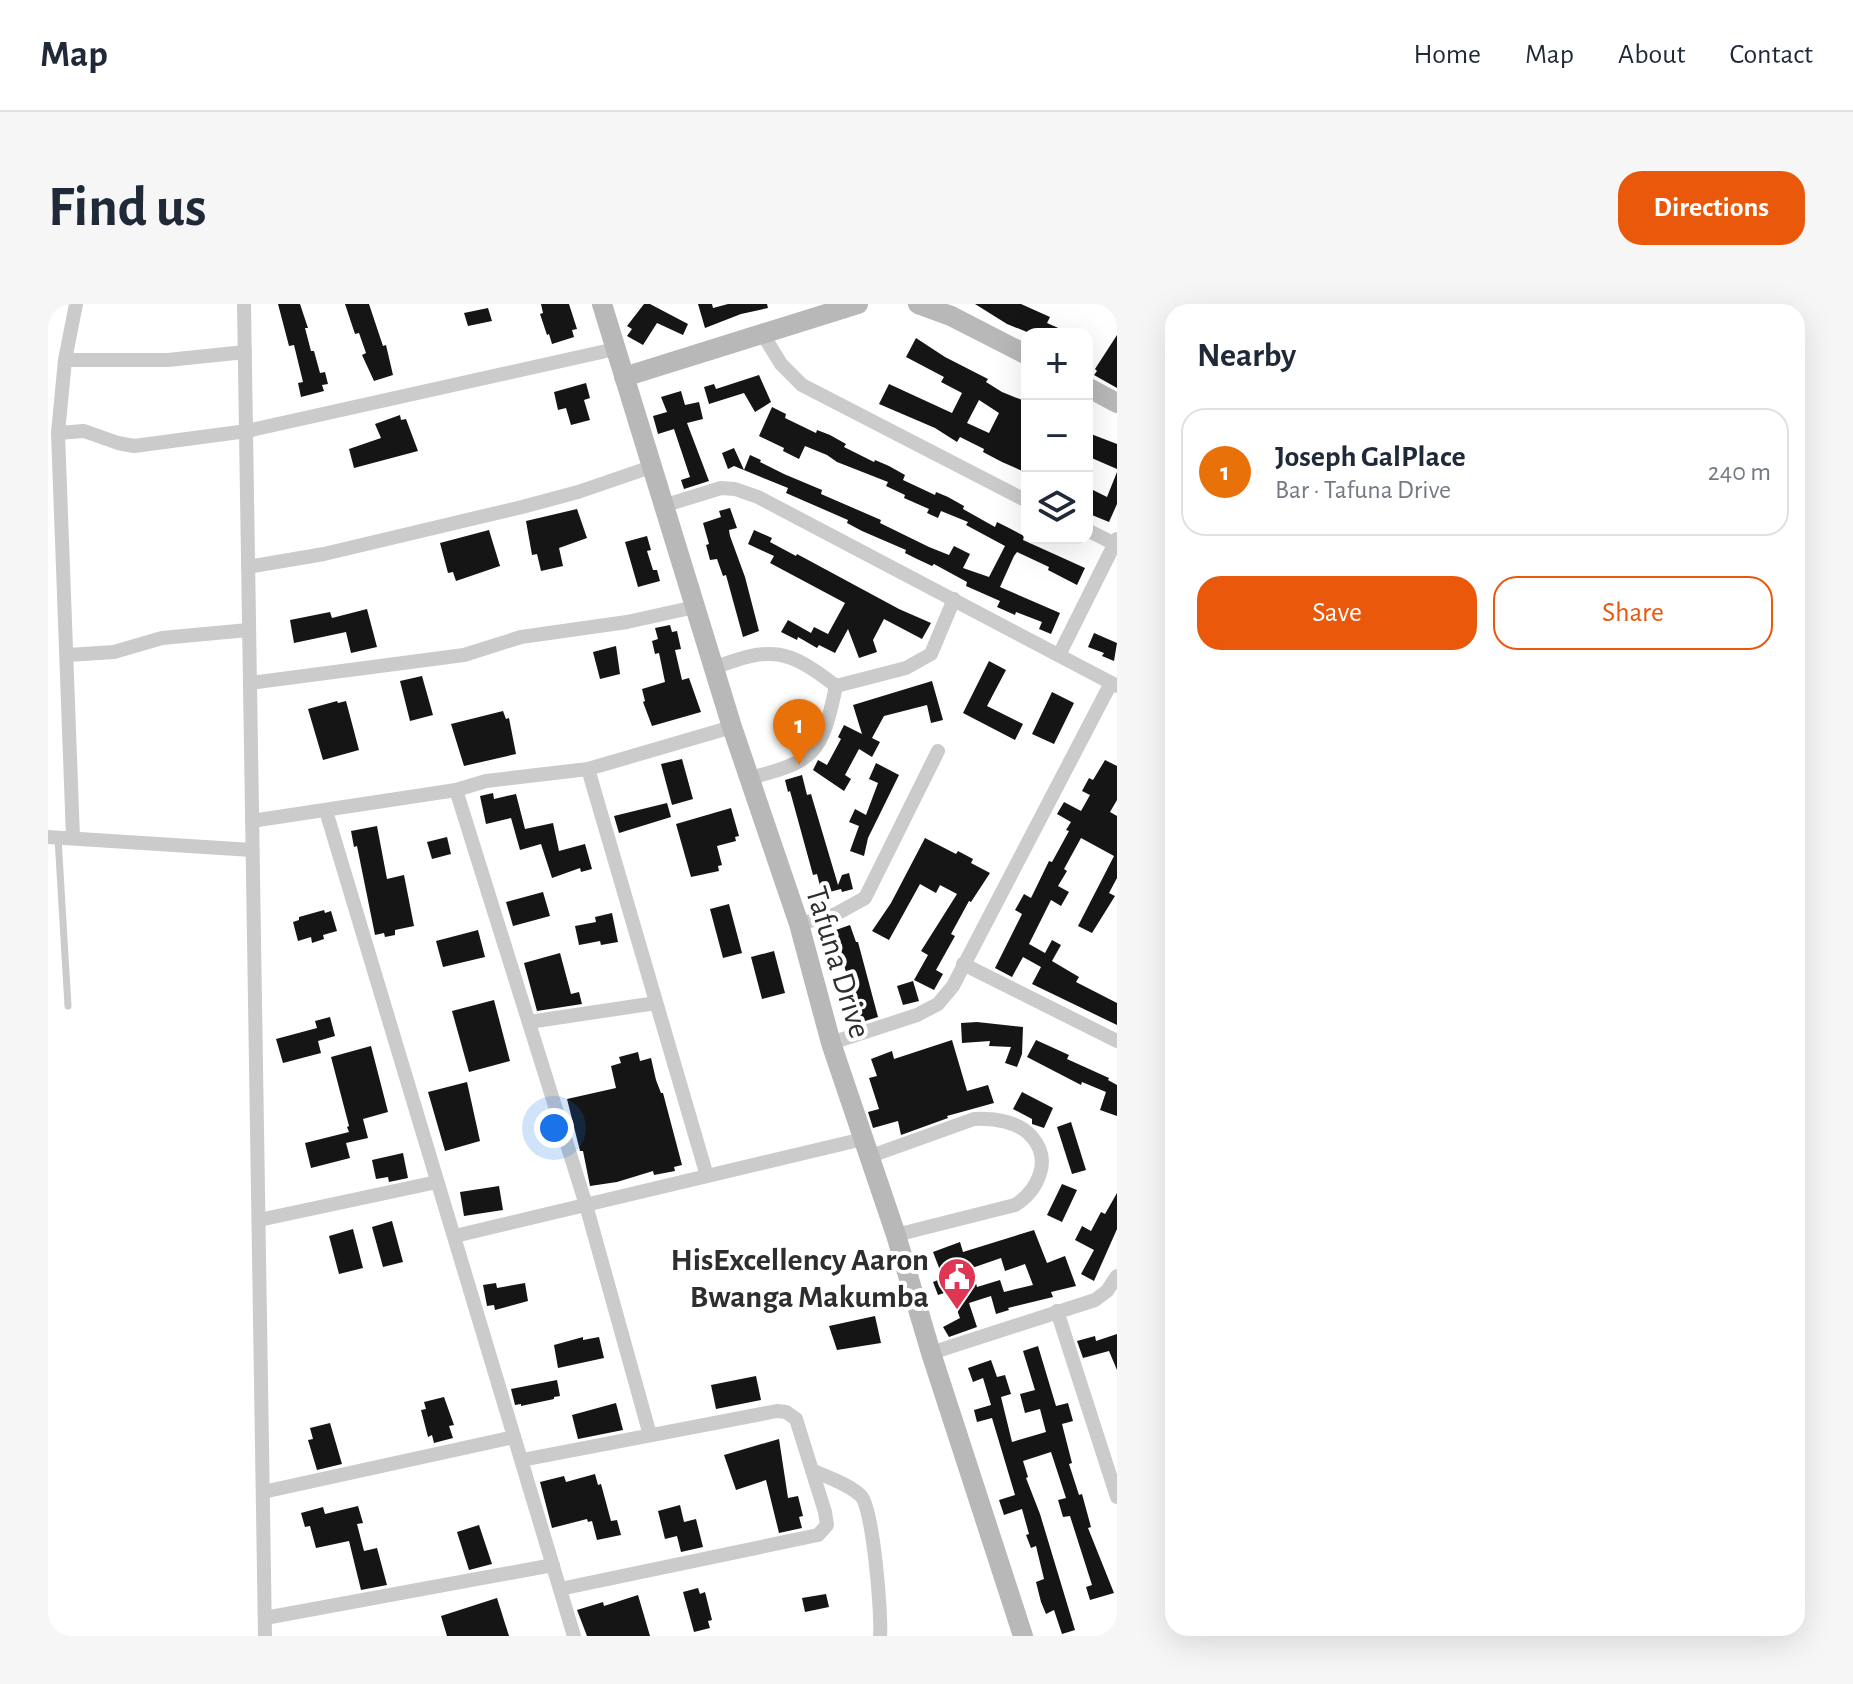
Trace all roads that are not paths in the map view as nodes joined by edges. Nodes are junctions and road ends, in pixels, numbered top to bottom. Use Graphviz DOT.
graph roads {
  1 [pos="76,304"];
  2 [pos="244,304"];
  3 [pos="602,304"];
  4 [pos="856,304"];
  5 [pos="918,304"];
  6 [pos="762,333"];
  7 [pos="615,349"];
  8 [pos="245,352"];
  9 [pos="1021,352"];
  10 [pos="65,360"];
  11 [pos="624,377"];
  12 [pos="1093,390"];
  13 [pos="1117,403"];
  14 [pos="247,431"];
  15 [pos="58,433"];
  16 [pos="651,467"];
  17 [pos="1021,498"];
  18 [pos="663,506"];
  19 [pos="1093,532"];
  20 [pos="1116,542"];
  21 [pos="248,567"];
  22 [pos="954,599"];
  23 [pos="695,607"];
  24 [pos="248,630"];
  25 [pos="68,655"];
  26 [pos="1059,655"];
  27 [pos="714,668"];
  28 [pos="250,683"];
  29 [pos="1114,685"];
  30 [pos="836,686"];
  31 [pos="732,727"];
  32 [pos="938,751"];
  33 [pos="588,769"];
  34 [pos="749,778"];
  35 [pos="456,790"];
  36 [pos="326,811"];
  37 [pos="252,821"];
  38 [pos="53,838"];
  39 [pos="73,838"];
  40 [pos="252,850"];
  41 [pos="799,924"];
  42 [pos="963,964"];
  43 [pos="656,1003"];
  44 [pos="68,1006"];
  45 [pos="529,1022"];
  46 [pos="1117,1041"];
  47 [pos="831,1043"];
  48 [pos="866,1148"];
  49 [pos="707,1176"];
  50 [pos="437,1182"];
  51 [pos="586,1205"];
  52 [pos="259,1220"];
  53 [pos="896,1235"];
  54 [pos="455,1236"];
  55 [pos="1117,1276"];
  56 [pos="1057,1311"];
  57 [pos="931,1353"];
  58 [pos="650,1435"];
  59 [pos="514,1437"];
  60 [pos="522,1460"];
  61 [pos="812,1470"];
  62 [pos="263,1492"];
  63 [pos="1117,1497"];
  64 [pos="553,1565"];
  65 [pos="560,1589"];
  66 [pos="265,1618"];
  67 [pos="265,1636"];
  68 [pos="574,1636"];
  69 [pos="880,1636"];
  70 [pos="1023,1636"];
  1 -- 10 [label="street"];
  2 -- 8 [label="street"];
  3 -- 7 [label="main road, Tafuna Drive"];
  4 -- 6 [label="main road"];
  5 -- 9 [label="main road"];
  6 -- 11 [label="main road"];
  6 -- 17 [label="street"];
  7 -- 11 [label="main road, Tafuna Drive"];
  7 -- 14 [label="street"];
  8 -- 10 [label="street"];
  8 -- 14 [label="street"];
  10 -- 15 [label="street"];
  11 -- 16 [label="main road, Tafuna Drive"];
  12 -- 13 [label="main road"];
  14 -- 15 [label="street"];
  14 -- 21 [label="street"];
  15 -- 25 [label="street"];
  16 -- 18 [label="main road, Tafuna Drive"];
  16 -- 21 [label="street"];
  18 -- 22 [label="street"];
  18 -- 23 [label="main road, Tafuna Drive"];
  19 -- 20 [label="street"];
  20 -- 26 [label="street"];
  21 -- 24 [label="street"];
  22 -- 26 [label="street"];
  22 -- 30 [label="street"];
  23 -- 27 [label="main road, Tafuna Drive"];
  23 -- 28 [label="street"];
  24 -- 25 [label="street"];
  24 -- 28 [label="street"];
  25 -- 39 [label="street"];
  26 -- 29 [label="street"];
  27 -- 30 [label="street"];
  27 -- 31 [label="main road, Tafuna Drive"];
  28 -- 37 [label="street"];
  29 -- 42 [label="street"];
  30 -- 34 [label="street"];
  31 -- 33 [label="street"];
  31 -- 34 [label="main road, Tafuna Drive"];
  32 -- 41 [label="street"];
  33 -- 35 [label="street"];
  33 -- 43 [label="street"];
  34 -- 41 [label="main road, Tafuna Drive"];
  35 -- 36 [label="street"];
  35 -- 45 [label="street"];
  36 -- 37 [label="street"];
  36 -- 50 [label="street"];
  37 -- 40 [label="street"];
  38 -- 39 [label="street"];
  38 -- 44 [label="lane"];
  39 -- 40 [label="street"];
  40 -- 52 [label="street"];
  41 -- 47 [label="main road, Tafuna Drive"];
  42 -- 46 [label="street"];
  42 -- 47 [label="street"];
  43 -- 45 [label="street"];
  43 -- 49 [label="street"];
  45 -- 51 [label="street"];
  47 -- 48 [label="main road, Tafuna Drive"];
  48 -- 49 [label="street"];
  48 -- 53 [label="main road, Tafuna Drive"];
  48 -- 53 [label="street"];
  49 -- 51 [label="street"];
  50 -- 52 [label="street"];
  50 -- 54 [label="street"];
  51 -- 54 [label="street"];
  51 -- 58 [label="street"];
  52 -- 62 [label="street"];
  53 -- 57 [label="main road, Tafuna Drive"];
  54 -- 59 [label="street"];
  55 -- 56 [label="street"];
  56 -- 57 [label="street"];
  56 -- 63 [label="street"];
  57 -- 70 [label="main road, Tafuna Drive"];
  58 -- 60 [label="street"];
  58 -- 61 [label="street"];
  59 -- 60 [label="street"];
  59 -- 62 [label="street"];
  60 -- 64 [label="street"];
  61 -- 65 [label="street"];
  61 -- 69 [label="street"];
  62 -- 66 [label="street"];
  64 -- 65 [label="street"];
  64 -- 66 [label="street"];
  65 -- 68 [label="street"];
  66 -- 67 [label="street"];
}
